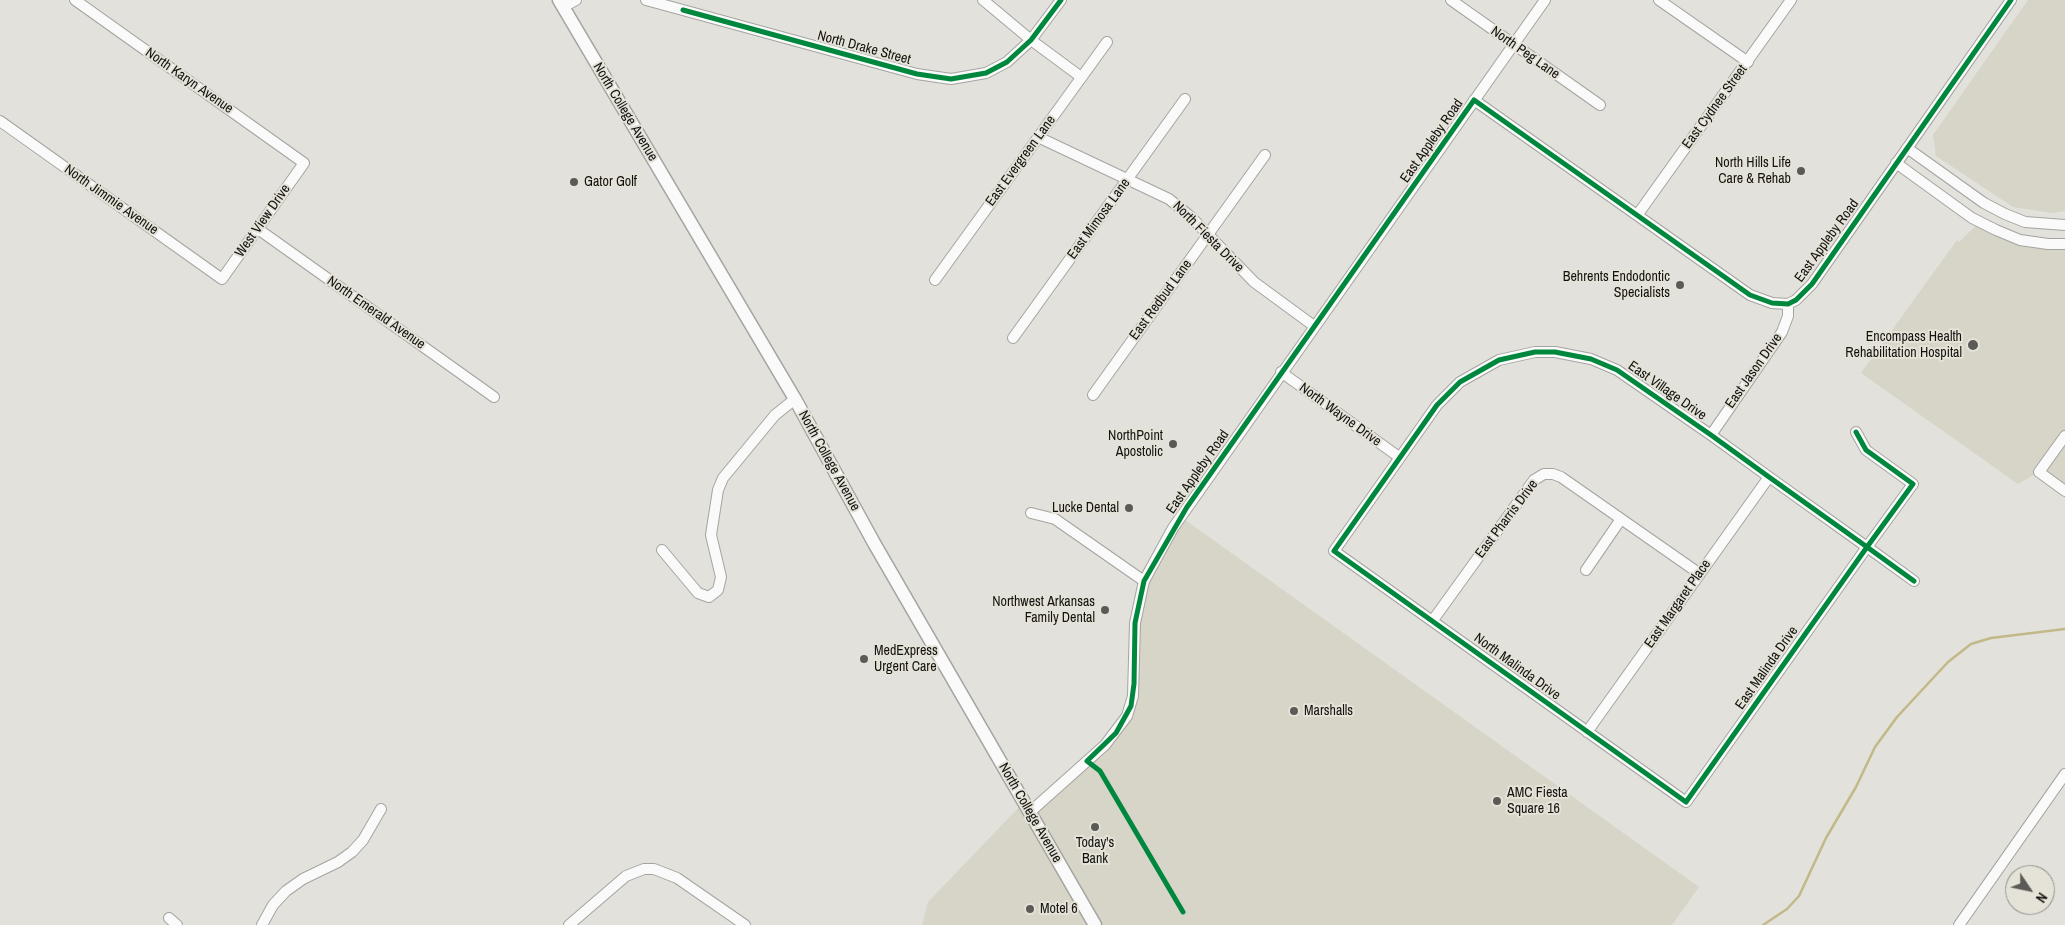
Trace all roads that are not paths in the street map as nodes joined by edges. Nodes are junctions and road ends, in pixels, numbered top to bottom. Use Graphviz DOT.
graph roads {
  1 [pos="75,0"];
  2 [pos="576,0"];
  3 [pos="646,0"];
  4 [pos="983,0"];
  5 [pos="1061,0"];
  6 [pos="1451,0"];
  7 [pos="1545,0"];
  8 [pos="1659,0"];
  9 [pos="1791,0"];
  10 [pos="2011,0"];
  11 [pos="561,4"];
  12 [pos="1031,40"];
  13 [pos="1106,42"];
  14 [pos="1514,44"];
  15 [pos="1748,62"];
  16 [pos="1081,77"];
  17 [pos="1185,100"];
  18 [pos="1474,100"];
  19 [pos="1600,105"];
  20 [pos="0,121"];
  21 [pos="1038,137"];
  22 [pos="1907,148"];
  23 [pos="1265,155"];
  24 [pos="304,163"];
  25 [pos="1896,163"];
  26 [pos="1128,179"];
  27 [pos="1638,214"];
  28 [pos="2065,225"];
  29 [pos="258,229"];
  30 [pos="1208,235"];
  31 [pos="2065,244"];
  32 [pos="222,279"];
  33 [pos="935,280"];
  34 [pos="1788,304"];
  35 [pos="1314,326"];
  36 [pos="1013,338"];
  37 [pos="1281,372"];
  38 [pos="1093,395"];
  39 [pos="494,397"];
  40 [pos="795,399"];
  41 [pos="1856,432"];
  42 [pos="1710,435"];
  43 [pos="2065,436"];
  44 [pos="1399,457"];
  45 [pos="1768,477"];
  46 [pos="2065,491"];
  47 [pos="1031,513"];
  48 [pos="1621,519"];
  49 [pos="1867,547"];
  50 [pos="662,550"];
  51 [pos="1334,551"];
  52 [pos="1586,570"];
  53 [pos="1700,574"];
  54 [pos="1144,581"];
  55 [pos="1914,581"];
  56 [pos="1433,620"];
  57 [pos="1587,732"];
  58 [pos="2065,774"];
  59 [pos="1686,802"];
  60 [pos="381,809"];
  61 [pos="1030,812"];
  62 [pos="262,925"];
  63 [pos="569,925"];
  64 [pos="745,925"];
  65 [pos="1095,925"];
  66 [pos="1959,925"];
  1 -- 24 [label="street, North Karyn Avenue"];
  2 -- 11 [label="street"];
  3 -- 12 [label="street, North Drake Street"];
  4 -- 12 [label="street"];
  5 -- 12 [label="street, North Drake Street"];
  6 -- 14 [label="street, North Peg Lane"];
  7 -- 14 [label="street"];
  8 -- 15 [label="street"];
  9 -- 15 [label="street, East Cydnee Street"];
  10 -- 22 [label="street, East Appleby Road"];
  11 -- 40 [label="main road, North College Avenue"];
  12 -- 16 [label="street"];
  13 -- 16 [label="street, East Evergreen Lane"];
  14 -- 18 [label="street"];
  14 -- 19 [label="street, North Peg Lane"];
  15 -- 27 [label="street, East Cydnee Street"];
  16 -- 21 [label="street, East Evergreen Lane"];
  17 -- 26 [label="street, East Mimosa Lane"];
  18 -- 27 [label="street, East Appleby Road"];
  18 -- 35 [label="street, East Appleby Road"];
  20 -- 32 [label="street, North Jimmie Avenue"];
  21 -- 26 [label="street, North Fiesta Drive"];
  21 -- 33 [label="street, East Evergreen Lane"];
  22 -- 25 [label="street, East Appleby Road"];
  22 -- 28 [label="street"];
  23 -- 30 [label="street, East Redbud Lane"];
  24 -- 29 [label="street, West View Drive"];
  25 -- 31 [label="street"];
  25 -- 34 [label="street, East Appleby Road"];
  26 -- 30 [label="street, North Fiesta Drive"];
  26 -- 36 [label="street, East Mimosa Lane"];
  27 -- 34 [label="street, East Appleby Road"];
  29 -- 32 [label="street, West View Drive"];
  29 -- 39 [label="street, North Emerald Avenue"];
  30 -- 35 [label="street, North Fiesta Drive"];
  30 -- 38 [label="street, East Redbud Lane"];
  34 -- 42 [label="street, East Jason Drive"];
  35 -- 37 [label="street, East Appleby Road"];
  37 -- 44 [label="street, North Wayne Drive"];
  37 -- 54 [label="street, East Appleby Road"];
  40 -- 50 [label="street"];
  40 -- 61 [label="main road, North College Avenue"];
  41 -- 49 [label="street, East Malinda Drive"];
  42 -- 44 [label="street, East Village Drive"];
  42 -- 45 [label="street, East Village Drive"];
  43 -- 46 [label="street"];
  44 -- 51 [label="street, East Village Drive"];
  45 -- 49 [label="street, East Village Drive"];
  45 -- 53 [label="street, East Margaret Place"];
  47 -- 54 [label="street"];
  48 -- 52 [label="street"];
  48 -- 53 [label="street, East Pharris Drive"];
  48 -- 56 [label="street, East Pharris Drive"];
  49 -- 55 [label="street, East Village Drive"];
  49 -- 59 [label="street, East Malinda Drive"];
  51 -- 56 [label="street, North Malinda Drive"];
  53 -- 57 [label="street, East Margaret Place"];
  54 -- 61 [label="street, East Appleby Road"];
  56 -- 57 [label="street, North Malinda Drive"];
  57 -- 59 [label="street, North Malinda Drive"];
  58 -- 66 [label="street"];
  60 -- 62 [label="street"];
  61 -- 65 [label="main road, North College Avenue"];
  63 -- 64 [label="street"];
}
